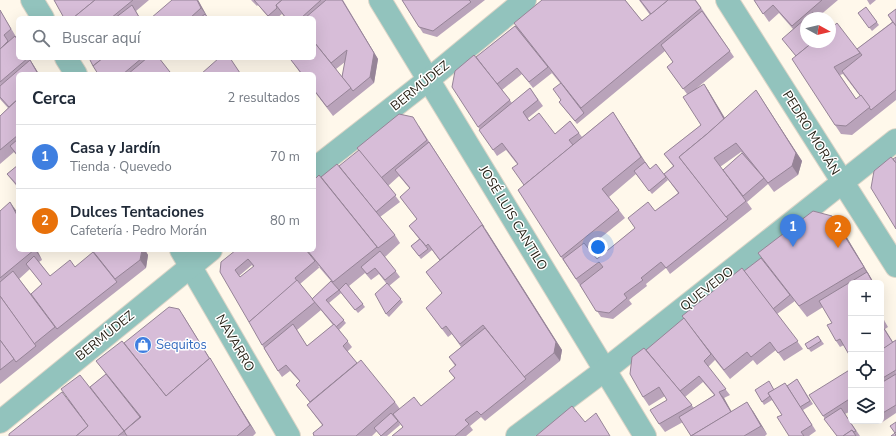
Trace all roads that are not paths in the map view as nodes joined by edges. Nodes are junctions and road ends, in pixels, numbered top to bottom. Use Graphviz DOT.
graph roads {
  1 [pos="32,0"];
  2 [pos="380,0"];
  3 [pos="525,0"];
  4 [pos="727,0"];
  5 [pos="42,16"];
  6 [pos="67,60"];
  7 [pos="75,72"];
  8 [pos="428,80"];
  9 [pos="896,140"];
  10 [pos="316,168"];
  11 [pos="842,182"];
  12 [pos="205,252"];
  13 [pos="186,258"];
  14 [pos="896,266"];
  15 [pos="605,370"];
  16 [pos="0,422"];
  17 [pos="289,436"];
  18 [pos="517,436"];
  19 [pos="645,436"];
  1 -- 5 [label="street"];
  2 -- 8 [label="street, JOSÉ LUIS CANTILO"];
  3 -- 8 [label="street, BERMÚDEZ"];
  4 -- 11 [label="street, PEDRO MORÁN"];
  6 -- 7 [label="street"];
  8 -- 10 [label="street, BERMÚDEZ"];
  8 -- 15 [label="street, JOSÉ LUIS CANTILO"];
  9 -- 11 [label="street, QUEVEDO"];
  11 -- 14 [label="street, PEDRO MORÁN"];
  11 -- 15 [label="street, QUEVEDO"];
  12 -- 13 [label="street, BERMÚDEZ"];
  13 -- 16 [label="street, BERMÚDEZ"];
  13 -- 17 [label="street, NAVARRO"];
  15 -- 18 [label="street, QUEVEDO"];
  15 -- 19 [label="street, JOSÉ LUIS CANTILO"];
}
